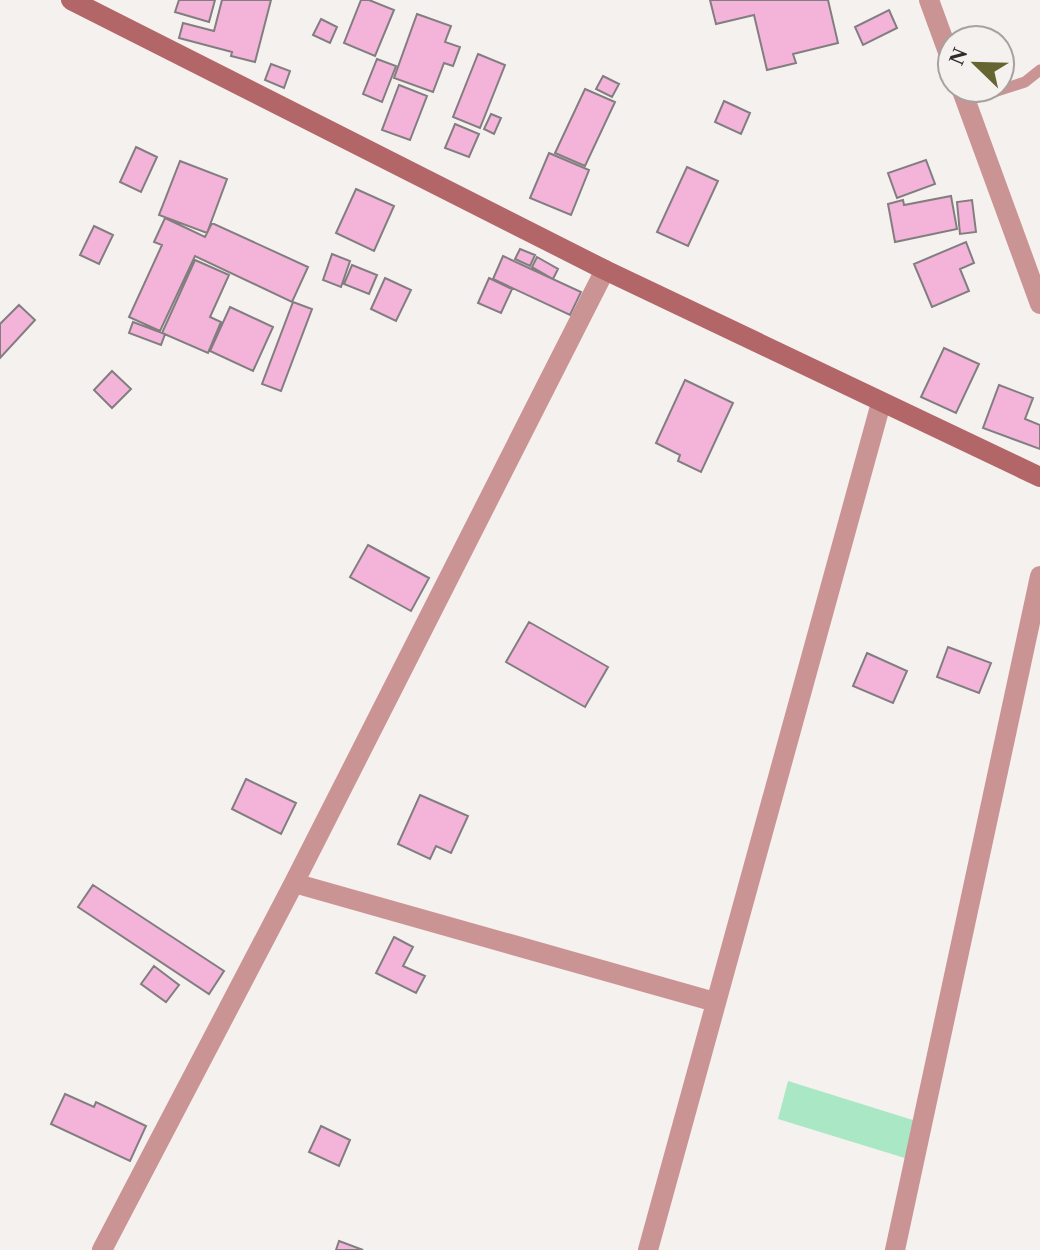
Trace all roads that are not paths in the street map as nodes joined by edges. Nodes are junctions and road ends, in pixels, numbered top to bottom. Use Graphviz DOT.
graph roads {
  1 [pos="71,0"];
  2 [pos="929,0"];
  3 [pos="938,24"];
  4 [pos="1040,70"];
  5 [pos="1016,84"];
  6 [pos="967,104"];
  7 [pos="605,270"];
  8 [pos="1040,304"];
  9 [pos="881,403"];
  10 [pos="1040,477"];
  11 [pos="1040,576"];
  12 [pos="294,883"];
  13 [pos="715,1002"];
  14 [pos="102,1250"];
  15 [pos="648,1250"];
  16 [pos="895,1250"];
  1 -- 7 [label="main road"];
  2 -- 3 [label="street"];
  4 -- 5 [label="lane"];
  6 -- 8 [label="street"];
  7 -- 9 [label="main road"];
  7 -- 12 [label="street"];
  9 -- 10 [label="main road"];
  9 -- 13 [label="street"];
  11 -- 16 [label="street"];
  12 -- 13 [label="street"];
  12 -- 14 [label="street"];
  13 -- 15 [label="street"];
}
